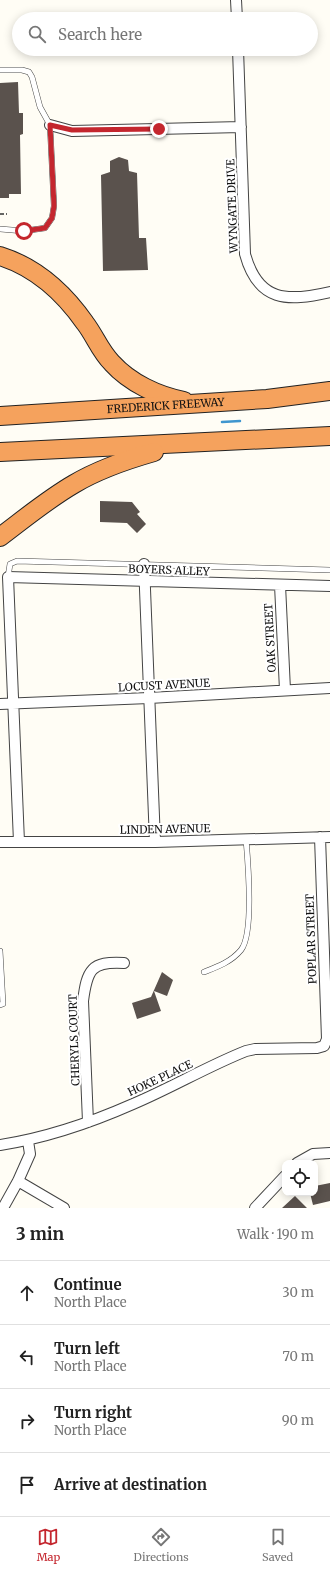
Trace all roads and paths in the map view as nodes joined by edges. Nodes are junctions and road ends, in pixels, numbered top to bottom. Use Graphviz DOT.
graph roads {
  1 [pos="236,0"];
  2 [pos="236,12"];
  3 [pos="238,56"];
  4 [pos="0,70"];
  5 [pos="50,125"];
  6 [pos="241,127"];
  7 [pos="0,214"];
  8 [pos="7,214"];
  9 [pos="0,229"];
  10 [pos="0,256"];
  11 [pos="330,292"];
  12 [pos="330,391"];
  13 [pos="200,404"];
  14 [pos="0,416"];
  15 [pos="330,436"];
  16 [pos="262,440"];
  17 [pos="0,452"];
  18 [pos="0,537"];
  19 [pos="144,564"];
  20 [pos="330,570"];
  21 [pos="8,577"];
  22 [pos="144,581"];
  23 [pos="280,585"];
  24 [pos="330,586"];
  25 [pos="330,688"];
  26 [pos="285,690"];
  27 [pos="149,698"];
  28 [pos="14,703"];
  29 [pos="0,704"];
  30 [pos="325,837"];
  31 [pos="246,839"];
  32 [pos="0,842"];
  33 [pos="19,842"];
  34 [pos="155,842"];
  35 [pos="0,951"];
  36 [pos="124,963"];
  37 [pos="204,972"];
  38 [pos="1,978"];
  39 [pos="0,1004"];
  40 [pos="327,1039"];
  41 [pos="88,1122"];
  42 [pos="28,1141"];
  43 [pos="0,1145"];
  44 [pos="330,1153"];
  45 [pos="302,1160"];
  46 [pos="282,1179"];
  47 [pos="18,1181"];
  48 [pos="3,1208"];
  49 [pos="64,1208"];
  50 [pos="255,1208"];
  1 -- 2 [label="street"];
  3 -- 6 [label="street, WYNGATE DRIVE"];
  4 -- 5 [label="lane"];
  5 -- 6 [label="street"];
  5 -- 9 [label="lane"];
  6 -- 11 [label="street, WYNGATE DRIVE"];
  7 -- 8 [label="path"];
  10 -- 13 [label="highway"];
  12 -- 13 [label="highway, FREDERICK FREEWAY"];
  13 -- 14 [label="highway, FREDERICK FREEWAY"];
  15 -- 16 [label="highway"];
  16 -- 17 [label="highway"];
  16 -- 18 [label="highway"];
  19 -- 20 [label="lane"];
  19 -- 21 [label="lane"];
  19 -- 22 [label="street"];
  21 -- 22 [label="street, BOYERS ALLEY"];
  21 -- 28 [label="street"];
  22 -- 23 [label="street, BOYERS ALLEY"];
  22 -- 27 [label="street"];
  23 -- 24 [label="street, BOYERS ALLEY"];
  23 -- 26 [label="street, OAK STREET"];
  25 -- 26 [label="street, LOCUST AVENUE"];
  26 -- 27 [label="street, LOCUST AVENUE"];
  27 -- 28 [label="street, LOCUST AVENUE"];
  27 -- 34 [label="street"];
  28 -- 29 [label="street, LOCUST AVENUE"];
  28 -- 33 [label="street"];
  30 -- 31 [label="street, LINDEN AVENUE"];
  30 -- 40 [label="street, POPLAR STREET"];
  31 -- 34 [label="street, LINDEN AVENUE"];
  31 -- 37 [label="lane"];
  32 -- 33 [label="street, LINDEN AVENUE"];
  33 -- 34 [label="street, LINDEN AVENUE"];
  35 -- 38 [label="lane"];
  36 -- 41 [label="street, CHERYLS COURT"];
  38 -- 39 [label="lane"];
  40 -- 41 [label="street, HOKE PLACE"];
  41 -- 42 [label="street, HOKE PLACE"];
  42 -- 43 [label="street, HOKE PLACE"];
  42 -- 47 [label="street"];
  44 -- 45 [label="street"];
  46 -- 50 [label="street"];
  47 -- 48 [label="street"];
  47 -- 49 [label="street"];
}
